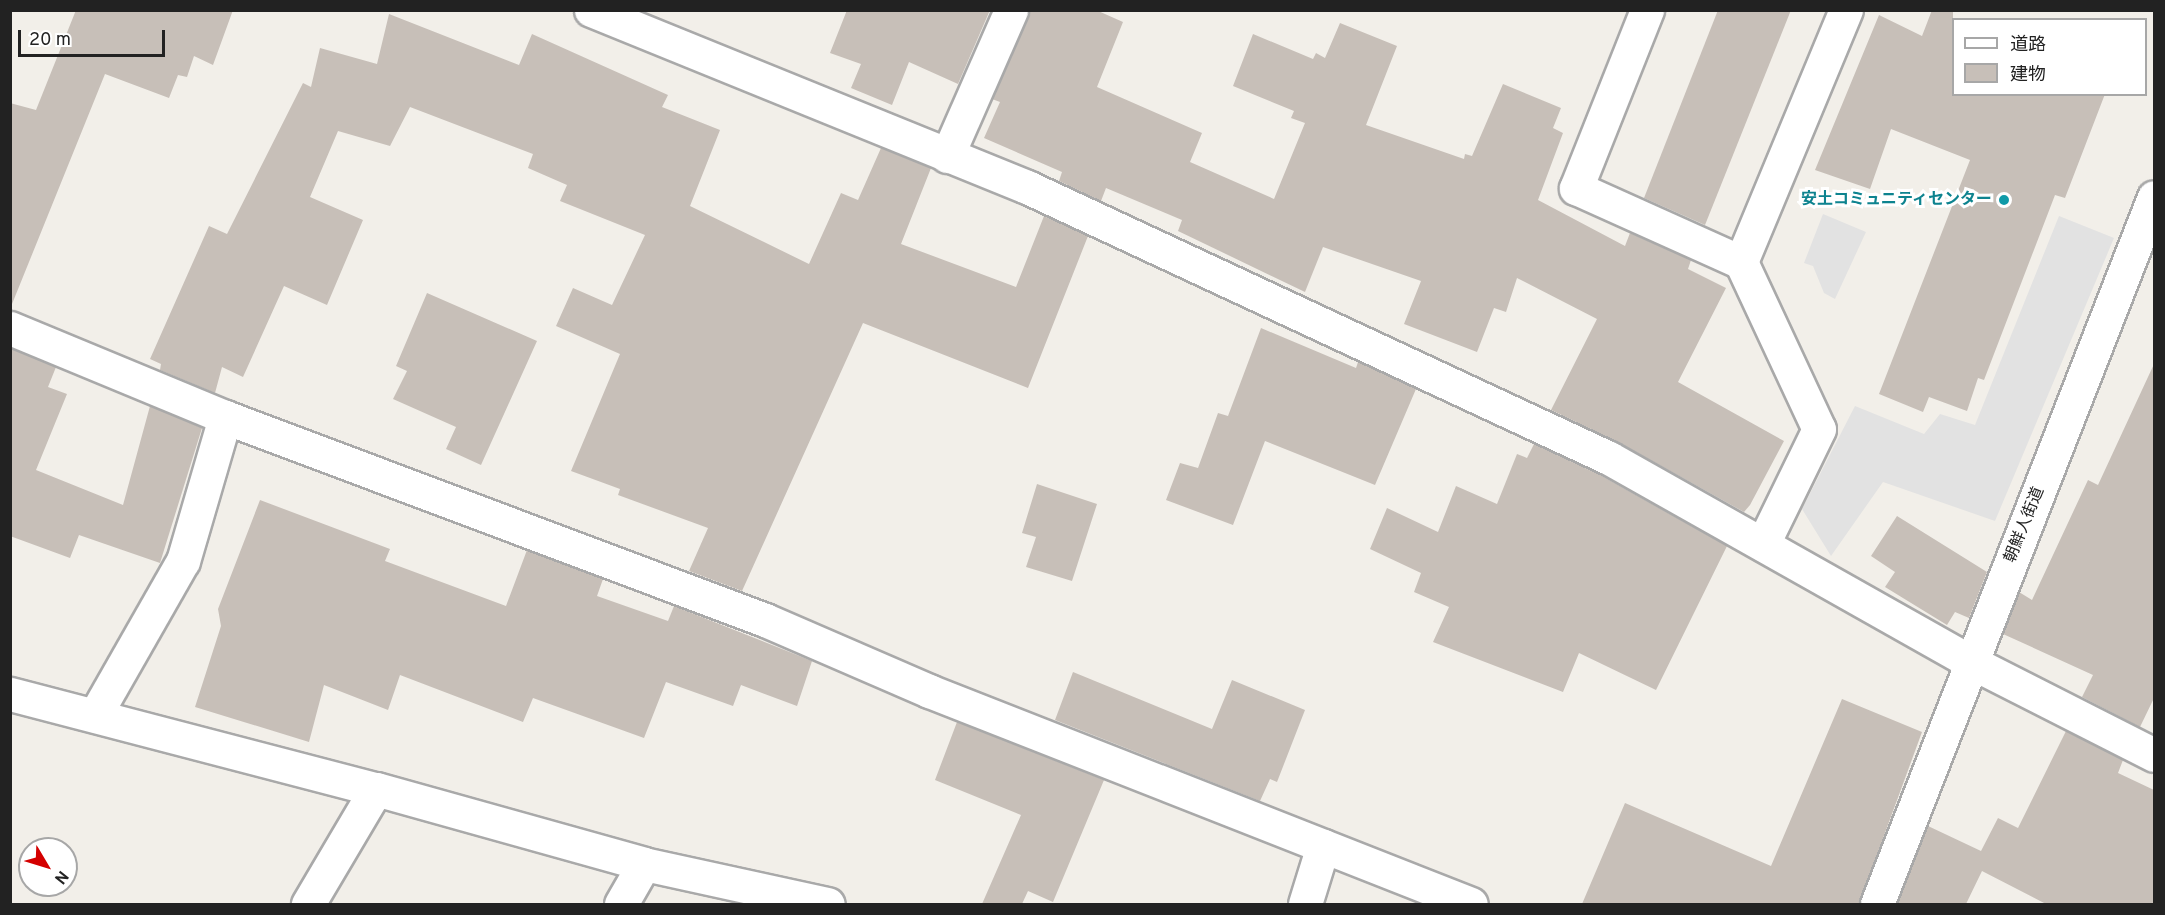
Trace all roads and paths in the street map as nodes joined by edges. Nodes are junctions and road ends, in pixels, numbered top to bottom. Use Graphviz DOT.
graph roads {
  1 [pos="591,10"];
  2 [pos="1011,10"];
  3 [pos="1647,10"];
  4 [pos="1846,10"];
  5 [pos="947,156"];
  6 [pos="2154,197"];
  7 [pos="1741,262"];
  8 [pos="10,328"];
  9 [pos="225,417"];
  10 [pos="1763,544"];
  11 [pos="1971,662"];
  12 [pos="10,694"];
  13 [pos="95,715"];
  14 [pos="2154,755"];
  15 [pos="376,789"];
  16 [pos="1323,846"];
  17 [pos="644,864"];
  18 [pos="308,904"];
  19 [pos="621,904"];
  20 [pos="828,904"];
  21 [pos="1305,904"];
  22 [pos="1471,904"];
  23 [pos="1876,904"];
  1 -- 5 [label="street"];
  2 -- 5 [label="street"];
  3 -- 7 [label="street"];
  4 -- 7 [label="street"];
  5 -- 10 [label="street"];
  6 -- 11 [label="street, 朝鮮人街道"];
  7 -- 10 [label="street"];
  8 -- 9 [label="street"];
  9 -- 13 [label="street"];
  9 -- 16 [label="street"];
  10 -- 11 [label="street"];
  11 -- 14 [label="street"];
  11 -- 23 [label="street, 朝鮮人街道"];
  12 -- 13 [label="street"];
  13 -- 15 [label="street"];
  15 -- 17 [label="street"];
  15 -- 18 [label="street"];
  16 -- 21 [label="street"];
  16 -- 22 [label="street"];
  17 -- 19 [label="street"];
  17 -- 20 [label="street"];
}
